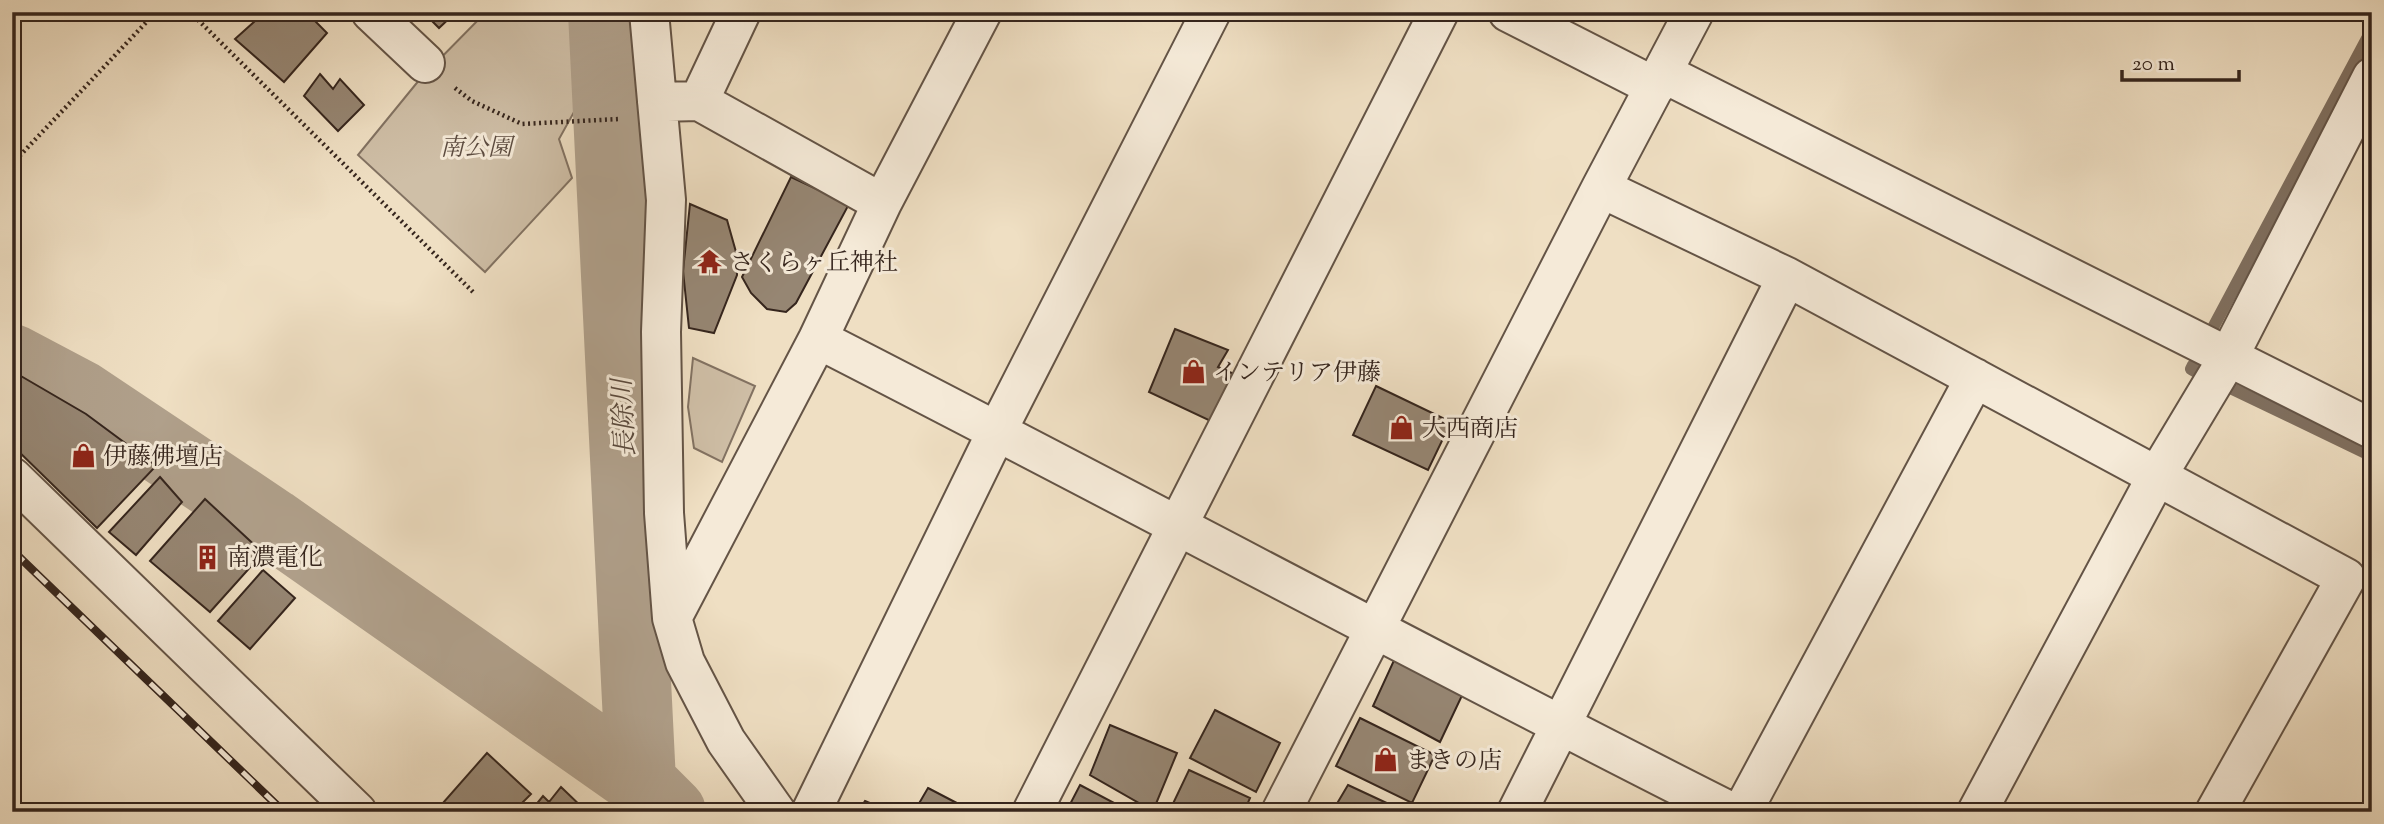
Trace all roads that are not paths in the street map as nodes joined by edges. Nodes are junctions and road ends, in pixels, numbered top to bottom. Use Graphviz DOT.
graph roads {
  1 [pos="371,12"];
  2 [pos="649,12"];
  3 [pos="741,12"];
  4 [pos="982,12"];
  5 [pos="1210,12"];
  6 [pos="1439,12"];
  7 [pos="1508,12"];
  8 [pos="1694,12"];
  9 [pos="425,63"];
  10 [pos="2372,77"];
  11 [pos="1659,80"];
  12 [pos="699,101"];
  13 [pos="658,110"];
  14 [pos="1601,188"];
  15 [pos="882,203"];
  16 [pos="1787,276"];
  17 [pos="818,340"];
  18 [pos="2229,356"];
  19 [pos="1975,378"];
  20 [pos="2372,429"];
  21 [pos="997,431"];
  22 [pos="2157,476"];
  23 [pos="12,477"];
  24 [pos="1178,527"];
  25 [pos="672,618"];
  26 [pos="1375,630"];
  27 [pos="1561,726"];
  28 [pos="357,812"];
  29 [pos="776,812"];
  30 [pos="811,812"];
  31 [pos="1032,812"];
  32 [pos="1281,812"];
  33 [pos="1517,812"];
  34 [pos="1731,812"];
  35 [pos="1742,812"];
  36 [pos="1977,812"];
  37 [pos="2215,812"];
  1 -- 9 [label="street"];
  2 -- 13 [label="street"];
  3 -- 12 [label="street"];
  4 -- 15 [label="street"];
  5 -- 21 [label="street"];
  6 -- 24 [label="street"];
  7 -- 11 [label="street"];
  8 -- 11 [label="street"];
  10 -- 18 [label="street"];
  11 -- 14 [label="street"];
  11 -- 18 [label="street"];
  12 -- 13 [label="street"];
  12 -- 15 [label="street"];
  13 -- 25 [label="street"];
  14 -- 16 [label="street"];
  14 -- 26 [label="street"];
  15 -- 17 [label="street"];
  16 -- 19 [label="street"];
  16 -- 27 [label="street"];
  17 -- 21 [label="street"];
  17 -- 25 [label="street"];
  18 -- 20 [label="street"];
  18 -- 22 [label="street"];
  19 -- 22 [label="street"];
  19 -- 35 [label="street"];
  21 -- 24 [label="street"];
  21 -- 30 [label="street"];
  22 -- 36 [label="street"];
  22 -- 37 [label="street"];
  23 -- 28 [label="street"];
  24 -- 26 [label="street"];
  24 -- 31 [label="street"];
  25 -- 29 [label="street"];
  26 -- 27 [label="street"];
  26 -- 32 [label="street"];
  27 -- 33 [label="street"];
  27 -- 34 [label="street"];
}
